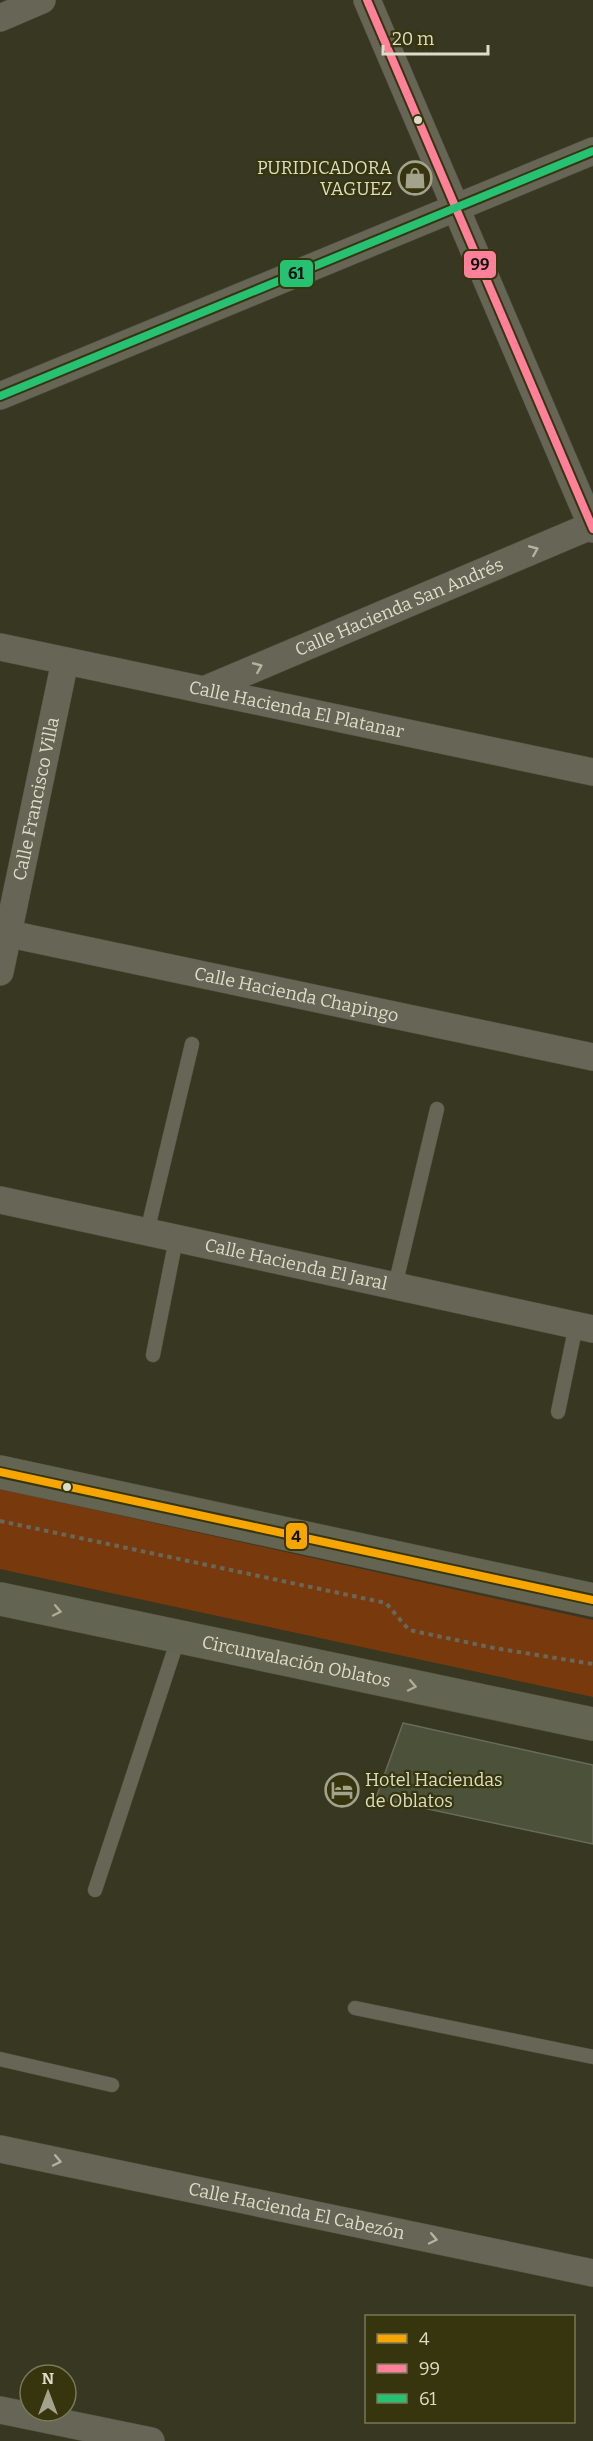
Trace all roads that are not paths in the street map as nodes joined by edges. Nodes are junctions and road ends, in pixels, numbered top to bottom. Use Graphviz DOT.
graph roads {
  1 [pos="42,0"];
  2 [pos="367,0"];
  3 [pos="0,18"];
  4 [pos="593,151"];
  5 [pos="458,207"];
  6 [pos="0,396"];
  7 [pos="592,526"];
  8 [pos="0,647"];
  9 [pos="65,661"];
  10 [pos="204,690"];
  11 [pos="593,772"];
  12 [pos="4,933"];
  13 [pos="0,972"];
  14 [pos="192,1044"];
  15 [pos="593,1057"];
  16 [pos="436,1109"];
  17 [pos="0,1200"];
  18 [pos="147,1232"];
  19 [pos="176,1239"];
  20 [pos="395,1286"];
  21 [pos="585,1327"];
  22 [pos="153,1355"];
  23 [pos="558,1412"];
  24 [pos="0,1472"];
  25 [pos="0,1599"];
  26 [pos="593,1600"];
  27 [pos="179,1636"];
  28 [pos="593,1724"];
  29 [pos="95,1890"];
  30 [pos="355,2008"];
  31 [pos="593,2057"];
  32 [pos="0,2059"];
  33 [pos="112,2085"];
  34 [pos="0,2149"];
  35 [pos="593,2272"];
  36 [pos="0,2410"];
  37 [pos="152,2441"];
  1 -- 3 [label="street"];
  2 -- 5 [label="street"];
  4 -- 5 [label="street"];
  5 -- 6 [label="street"];
  5 -- 7 [label="street"];
  10 -- 7 [label="street, Calle Hacienda San Andrés, one-way"];
  8 -- 9 [label="street, Calle Hacienda El Platanar"];
  9 -- 10 [label="street, Calle Hacienda El Platanar"];
  9 -- 12 [label="street, Calle Francisco Villa"];
  10 -- 11 [label="street, Calle Hacienda El Platanar"];
  12 -- 13 [label="street, Calle Francisco Villa"];
  12 -- 15 [label="street, Calle Hacienda Chapingo"];
  14 -- 18 [label="lane"];
  16 -- 20 [label="lane"];
  17 -- 18 [label="street, Calle Hacienda El Jaral"];
  18 -- 19 [label="street, Calle Hacienda El Jaral"];
  19 -- 20 [label="street, Calle Hacienda El Jaral"];
  19 -- 22 [label="lane"];
  20 -- 21 [label="street, Calle Hacienda El Jaral"];
  21 -- 23 [label="lane"];
  24 -- 26 [label="main road"];
  25 -- 27 [label="main road, Circunvalación Oblatos, one-way"];
  27 -- 28 [label="main road, Circunvalación Oblatos, one-way"];
  27 -- 29 [label="lane"];
  30 -- 31 [label="lane"];
  32 -- 33 [label="lane"];
  34 -- 35 [label="street, Calle Hacienda El Cabezón, one-way"];
  36 -- 37 [label="street"];
}
